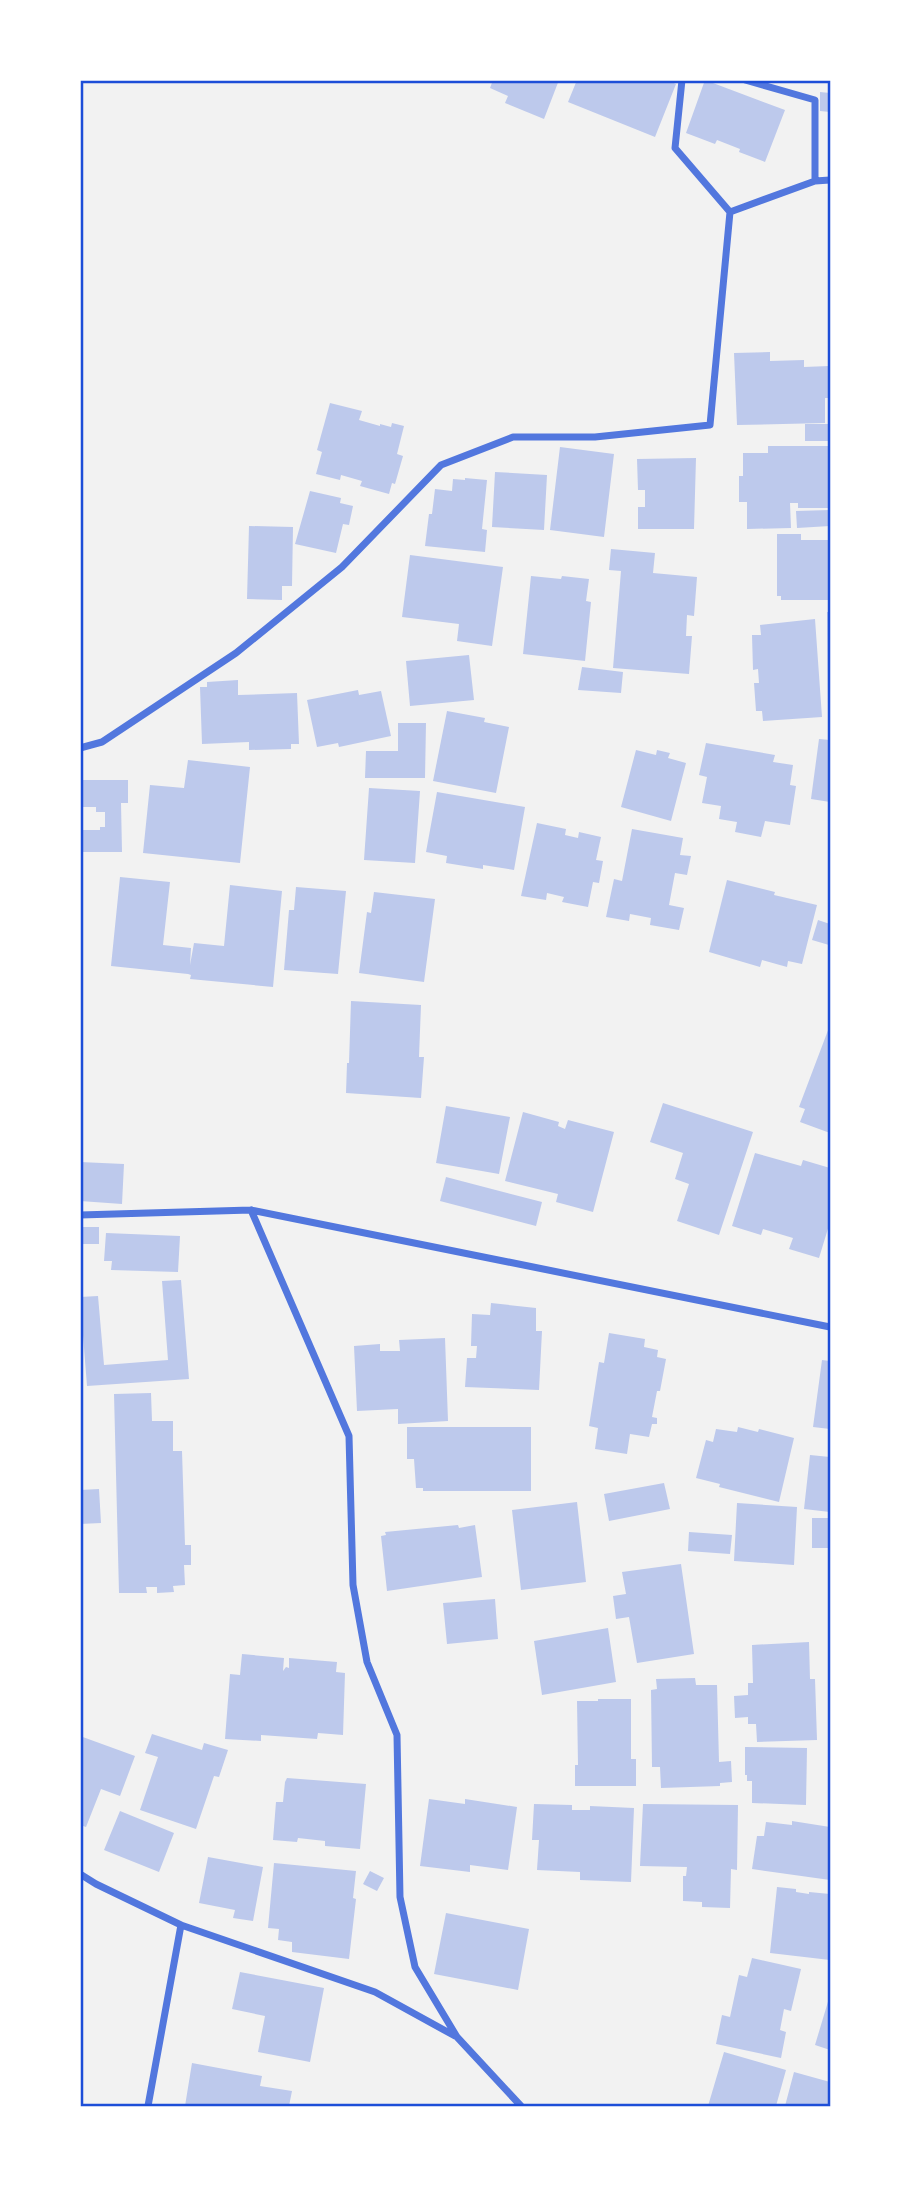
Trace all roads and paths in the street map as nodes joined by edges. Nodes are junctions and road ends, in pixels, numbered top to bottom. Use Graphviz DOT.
graph roads {
  1 [pos="682,80"];
  2 [pos="745,80"];
  3 [pos="831,180"];
  4 [pos="815,181"];
  5 [pos="730,212"];
  6 [pos="80,748"];
  7 [pos="251,1210"];
  8 [pos="80,1215"];
  9 [pos="831,1326"];
  10 [pos="80,1874"];
  11 [pos="181,1925"];
  12 [pos="457,2037"];
  13 [pos="148,2106"];
  14 [pos="521,2106"];
  1 -- 5 [label="street"];
  2 -- 4 [label="street"];
  3 -- 4 [label="street"];
  4 -- 5 [label="street"];
  5 -- 6 [label="street"];
  7 -- 8 [label="street"];
  7 -- 9 [label="street"];
  7 -- 12 [label="street"];
  10 -- 11 [label="street"];
  11 -- 12 [label="street"];
  11 -- 13 [label="street"];
  12 -- 14 [label="street"];
}
